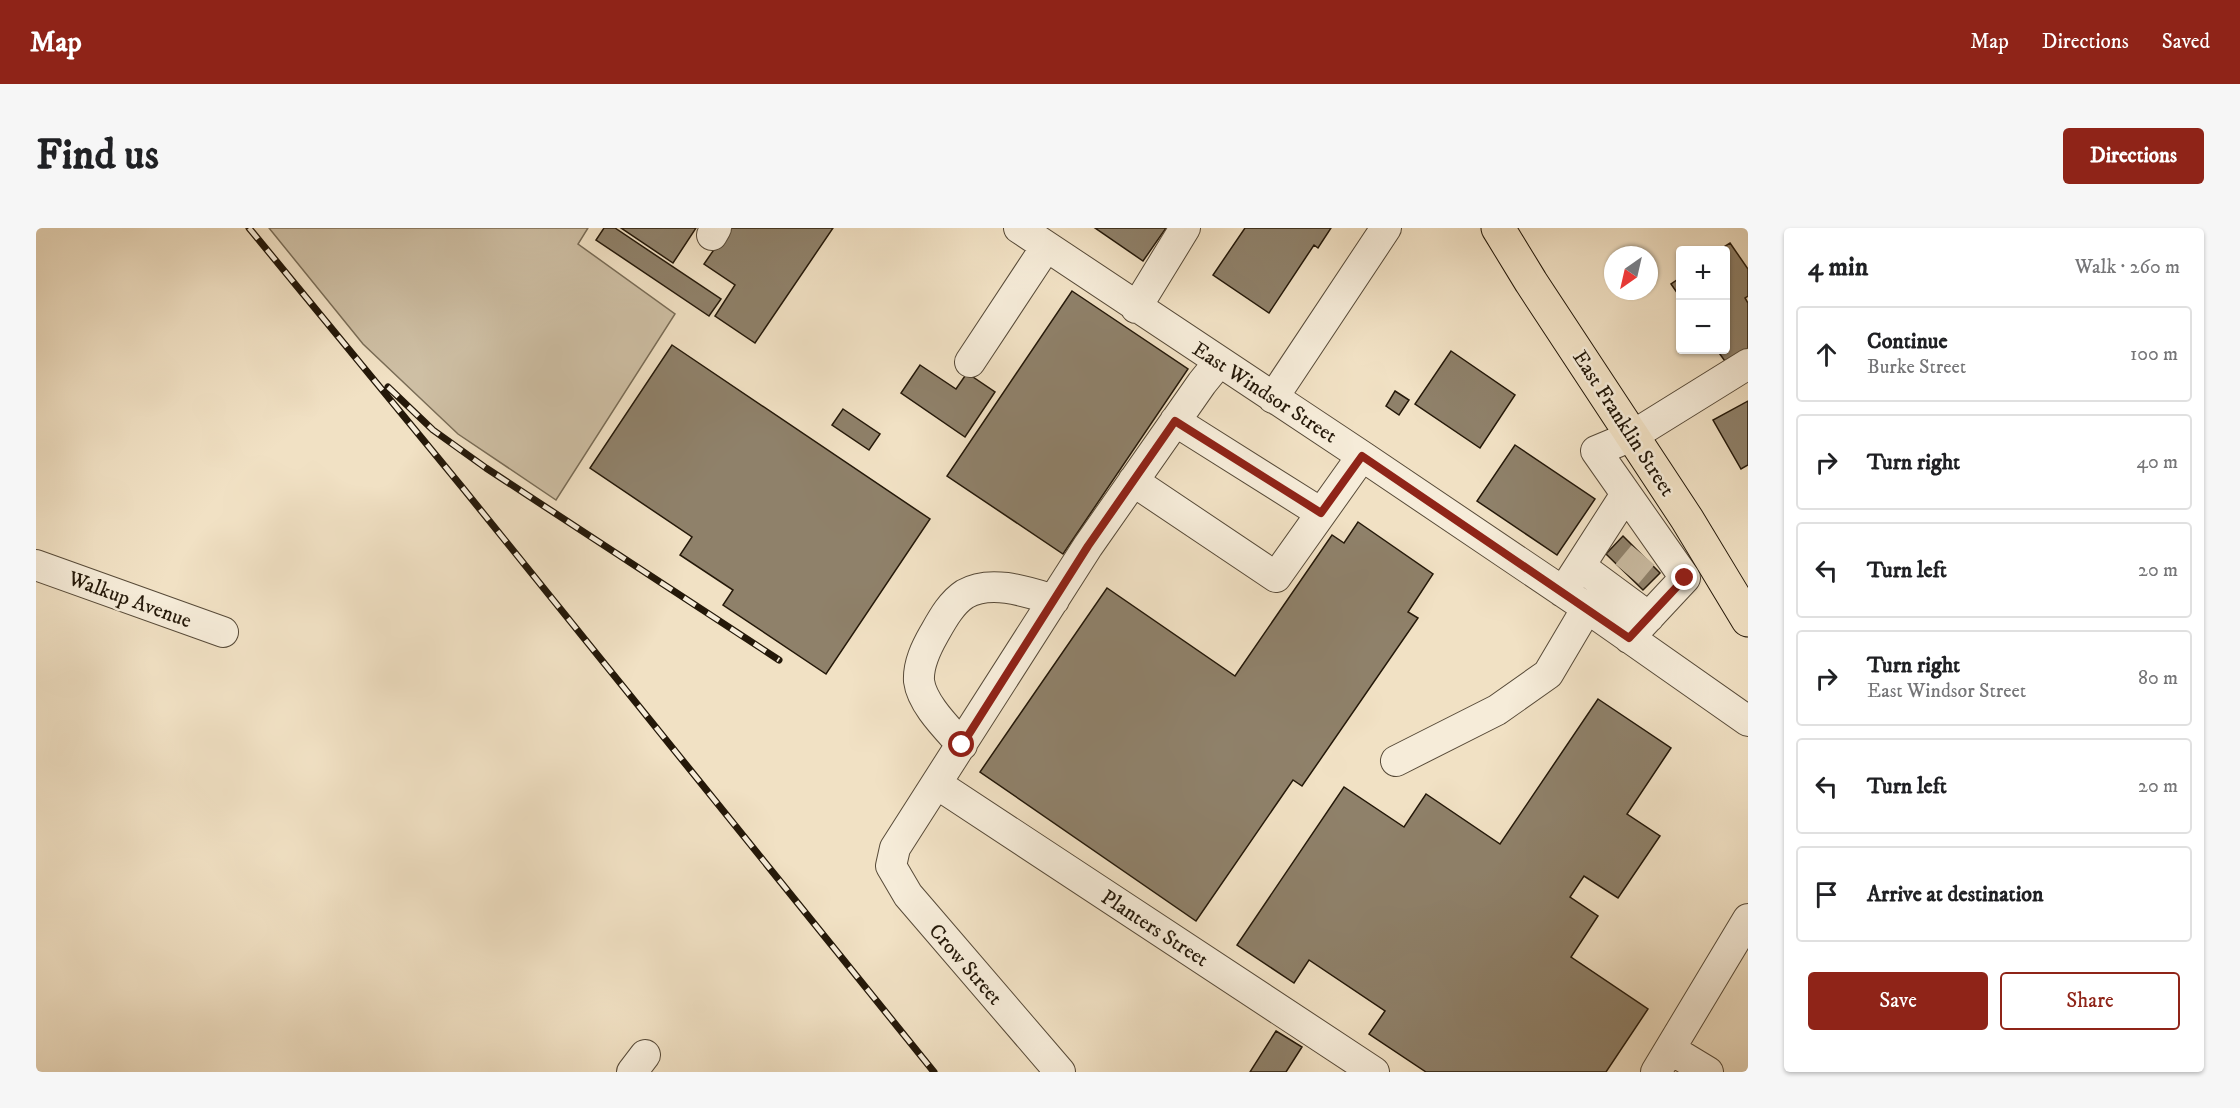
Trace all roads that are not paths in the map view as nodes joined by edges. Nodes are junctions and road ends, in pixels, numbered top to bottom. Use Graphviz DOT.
graph roads {
  1 [pos="1018,228"];
  2 [pos="1185,228"];
  3 [pos="1386,228"];
  4 [pos="1498,228"];
  5 [pos="1046,247"];
  6 [pos="1136,308"];
  7 [pos="970,362"];
  8 [pos="1219,362"];
  9 [pos="1748,364"];
  10 [pos="1273,398"];
  11 [pos="1175,421"];
  12 [pos="1632,436"];
  13 [pos="1362,456"];
  14 [pos="1133,481"];
  15 [pos="1626,494"];
  16 [pos="1321,513"];
  17 [pos="1714,564"];
  18 [pos="36,565"];
  19 [pos="1635,565"];
  20 [pos="1580,566"];
  21 [pos="1685,578"];
  22 [pos="1054,600"];
  23 [pos="1575,600"];
  24 [pos="1748,620"];
  25 [pos="1639,628"];
  26 [pos="223,632"];
  27 [pos="1748,721"];
  28 [pos="962,745"];
  29 [pos="1396,761"];
  30 [pos="937,784"];
  31 [pos="1748,919"];
  32 [pos="1663,1060"];
  33 [pos="1060,1072"];
  34 [pos="1374,1072"];
  35 [pos="1708,1072"];
  1 -- 5 [label="street, East Windsor Street"];
  2 -- 6 [label="street"];
  3 -- 10 [label="street"];
  4 -- 12 [label="main road, East Franklin Street"];
  5 -- 6 [label="street, East Windsor Street"];
  5 -- 7 [label="street"];
  6 -- 8 [label="street, East Windsor Street"];
  8 -- 10 [label="street, East Windsor Street"];
  8 -- 11 [label="street"];
  9 -- 12 [label="street"];
  10 -- 13 [label="street, East Windsor Street"];
  11 -- 14 [label="street"];
  11 -- 16 [label="street"];
  12 -- 15 [label="street"];
  12 -- 17 [label="main road, East Franklin Street"];
  13 -- 16 [label="street"];
  13 -- 23 [label="street, East Windsor Street"];
  14 -- 16 [label="street"];
  14 -- 22 [label="street"];
  15 -- 19 [label="street"];
  15 -- 20 [label="street"];
  17 -- 21 [label="street"];
  17 -- 24 [label="main road, East Franklin Street"];
  18 -- 26 [label="street, Walkup Avenue"];
  19 -- 20 [label="street"];
  19 -- 21 [label="street"];
  19 -- 25 [label="street"];
  20 -- 23 [label="street"];
  21 -- 25 [label="street"];
  22 -- 28 [label="street"];
  22 -- 28 [label="street"];
  23 -- 25 [label="street, East Windsor Street"];
  23 -- 29 [label="street"];
  25 -- 27 [label="street, East Windsor Street"];
  28 -- 30 [label="street"];
  30 -- 33 [label="street, Crow Street"];
  30 -- 34 [label="street, Planters Street"];
  31 -- 32 [label="street"];
  32 -- 35 [label="street"];
}
